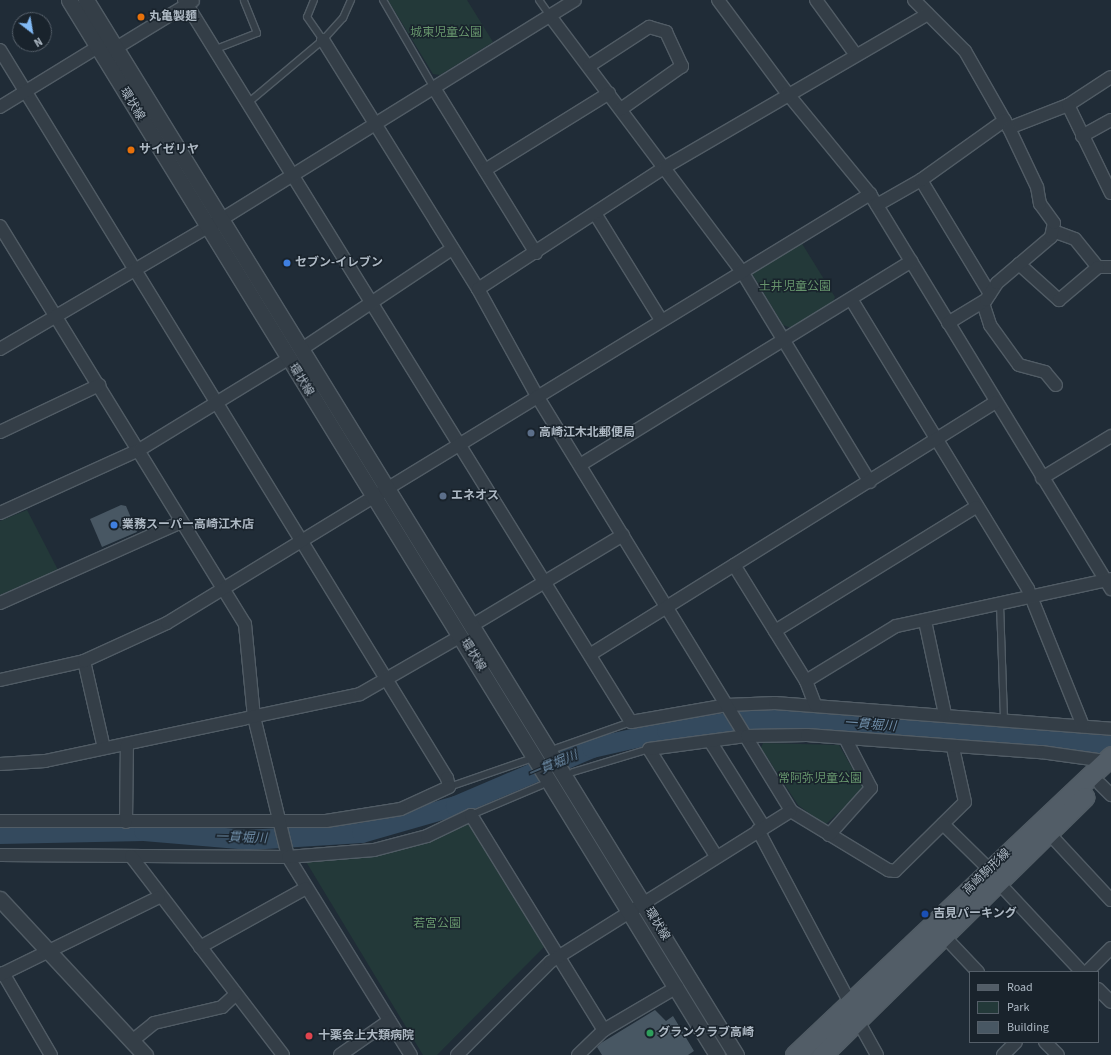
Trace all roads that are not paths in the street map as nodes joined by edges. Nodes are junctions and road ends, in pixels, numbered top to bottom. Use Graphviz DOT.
graph roads {
  1 [pos="69,0"];
  2 [pos="86,0"];
  3 [pos="244,0"];
  4 [pos="314,0"];
  5 [pos="351,0"];
  6 [pos="383,0"];
  7 [pos="539,0"];
  8 [pos="575,0"];
  9 [pos="718,0"];
  10 [pos="816,0"];
  11 [pos="914,0"];
  12 [pos="189,1"];
  13 [pos="928,14"];
  14 [pos="550,16"];
  15 [pos="323,40"];
  16 [pos="98,47"];
  17 [pos="116,48"];
  18 [pos="216,49"];
  19 [pos="0,50"];
  20 [pos="856,55"];
  21 [pos="589,66"];
  22 [pos="1110,82"];
  23 [pos="434,88"];
  24 [pos="25,91"];
  25 [pos="609,93"];
  26 [pos="787,93"];
  27 [pos="249,102"];
  28 [pos="1068,105"];
  29 [pos="0,107"];
  30 [pos="621,109"];
  31 [pos="1111,120"];
  32 [pos="376,124"];
  33 [pos="1007,124"];
  34 [pos="1082,136"];
  35 [pos="665,167"];
  36 [pos="485,170"];
  37 [pos="294,174"];
  38 [pos="921,180"];
  39 [pos="1111,193"];
  40 [pos="870,194"];
  41 [pos="877,205"];
  42 [pos="596,215"];
  43 [pos="222,219"];
  44 [pos="0,226"];
  45 [pos="207,229"];
  46 [pos="1053,231"];
  47 [pos="452,249"];
  48 [pos="536,253"];
  49 [pos="911,261"];
  50 [pos="1020,264"];
  51 [pos="1098,267"];
  52 [pos="1111,267"];
  53 [pos="740,270"];
  54 [pos="136,272"];
  55 [pos="478,289"];
  56 [pos="986,298"];
  57 [pos="851,299"];
  58 [pos="373,301"];
  59 [pos="58,318"];
  60 [pos="660,320"];
  61 [pos="948,323"];
  62 [pos="782,340"];
  63 [pos="0,349"];
  64 [pos="302,349"];
  65 [pos="288,359"];
  66 [pos="99,385"];
  67 [pos="1056,385"];
  68 [pos="537,396"];
  69 [pos="217,402"];
  70 [pos="995,403"];
  71 [pos="0,432"];
  72 [pos="1111,436"];
  73 [pos="936,441"];
  74 [pos="462,443"];
  75 [pos="139,450"];
  76 [pos="580,465"];
  77 [pos="1042,478"];
  78 [pos="870,482"];
  79 [pos="388,489"];
  80 [pos="374,497"];
  81 [pos="976,508"];
  82 [pos="0,512"];
  83 [pos="181,522"];
  84 [pos="623,535"];
  85 [pos="301,542"];
  86 [pos="734,565"];
  87 [pos="546,581"];
  88 [pos="1109,583"];
  89 [pos="224,588"];
  90 [pos="1031,597"];
  91 [pos="0,602"];
  92 [pos="1000,604"];
  93 [pos="666,607"];
  94 [pos="925,621"];
  95 [pos="466,631"];
  96 [pos="775,631"];
  97 [pos="591,654"];
  98 [pos="84,661"];
  99 [pos="0,680"];
  100 [pos="388,681"];
  101 [pos="806,681"];
  102 [pos="815,705"];
  103 [pos="727,706"];
  104 [pos="946,714"];
  105 [pos="254,717"];
  106 [pos="1004,719"];
  107 [pos="631,722"];
  108 [pos="1083,726"];
  109 [pos="1111,729"];
  110 [pos="747,736"];
  111 [pos="844,738"];
  112 [pos="710,741"];
  113 [pos="127,745"];
  114 [pos="104,748"];
  115 [pos="953,748"];
  116 [pos="649,749"];
  117 [pos="543,755"];
  118 [pos="0,764"];
  119 [pos="1108,771"];
  120 [pos="557,777"];
  121 [pos="449,787"];
  122 [pos="791,811"];
  123 [pos="471,815"];
  124 [pos="0,822"];
  125 [pos="126,822"];
  126 [pos="279,822"];
  127 [pos="943,824"];
  128 [pos="1043,827"];
  129 [pos="761,828"];
  130 [pos="829,834"];
  131 [pos="0,855"];
  132 [pos="131,856"];
  133 [pos="716,856"];
  134 [pos="288,857"];
  135 [pos="993,876"];
  136 [pos="306,888"];
  137 [pos="158,897"];
  138 [pos="0,899"];
  139 [pos="1111,900"];
  140 [pos="644,902"];
  141 [pos="630,910"];
  142 [pos="943,935"];
  143 [pos="200,947"];
  144 [pos="1111,948"];
  145 [pos="48,952"];
  146 [pos="558,956"];
  147 [pos="977,971"];
  148 [pos="1081,971"];
  149 [pos="1089,971"];
  150 [pos="2,974"];
  151 [pos="677,987"];
  152 [pos="1099,990"];
  153 [pos="236,994"];
  154 [pos="1111,1002"];
  155 [pos="853,1011"];
  156 [pos="389,1021"];
  157 [pos="604,1030"];
  158 [pos="132,1042"];
  159 [pos="1015,1043"];
  160 [pos="1046,1043"];
  161 [pos="51,1055"];
  162 [pos="145,1055"];
  163 [pos="282,1055"];
  164 [pos="340,1055"];
  165 [pos="411,1055"];
  166 [pos="457,1055"];
  167 [pos="578,1055"];
  168 [pos="718,1055"];
  169 [pos="736,1055"];
  170 [pos="795,1055"];
  171 [pos="822,1055"];
  172 [pos="878,1055"];
  173 [pos="1004,1055"];
  174 [pos="1058,1055"];
  1 -- 16 [label="street, 環状線"];
  2 -- 17 [label="street, 環状線"];
  3 -- 18 [label="lane"];
  4 -- 15 [label="lane"];
  5 -- 15 [label="lane"];
  6 -- 23 [label="lane"];
  7 -- 14 [label="lane"];
  8 -- 14 [label="street"];
  9 -- 26 [label="street"];
  10 -- 20 [label="street"];
  11 -- 13 [label="street"];
  12 -- 17 [label="street"];
  12 -- 18 [label="street"];
  13 -- 20 [label="street"];
  13 -- 33 [label="street"];
  14 -- 21 [label="street"];
  14 -- 23 [label="street"];
  15 -- 27 [label="lane"];
  15 -- 32 [label="street"];
  16 -- 24 [label="street"];
  16 -- 45 [label="street, 環状線"];
  17 -- 43 [label="street, 環状線"];
  18 -- 27 [label="street"];
  19 -- 24 [label="street"];
  20 -- 26 [label="street"];
  21 -- 25 [label="street"];
  21 -- 30 [label="street"];
  22 -- 28 [label="street"];
  23 -- 32 [label="street"];
  23 -- 36 [label="street"];
  24 -- 29 [label="street"];
  24 -- 54 [label="street"];
  25 -- 30 [label="street"];
  25 -- 36 [label="street"];
  26 -- 35 [label="street"];
  26 -- 40 [label="street"];
  27 -- 37 [label="street"];
  28 -- 33 [label="street"];
  28 -- 34 [label="street"];
  30 -- 35 [label="street"];
  31 -- 34 [label="street"];
  32 -- 37 [label="street"];
  32 -- 47 [label="street"];
  33 -- 38 [label="street"];
  33 -- 46 [label="street"];
  34 -- 39 [label="street"];
  35 -- 42 [label="street"];
  35 -- 53 [label="street"];
  36 -- 48 [label="street"];
  37 -- 43 [label="street"];
  37 -- 58 [label="street"];
  38 -- 41 [label="street"];
  38 -- 56 [label="street"];
  40 -- 41 [label="street"];
  40 -- 53 [label="street"];
  41 -- 49 [label="street"];
  42 -- 48 [label="street"];
  42 -- 60 [label="street"];
  43 -- 45 [label="street"];
  43 -- 64 [label="street, 環状線"];
  44 -- 59 [label="street"];
  45 -- 54 [label="street"];
  45 -- 65 [label="street, 環状線"];
  46 -- 50 [label="street"];
  46 -- 51 [label="street"];
  47 -- 55 [label="street"];
  47 -- 58 [label="street"];
  48 -- 55 [label="street"];
  49 -- 57 [label="street"];
  49 -- 61 [label="street"];
  50 -- 51 [label="street"];
  50 -- 56 [label="street"];
  51 -- 52 [label="street"];
  53 -- 60 [label="street"];
  53 -- 62 [label="street"];
  54 -- 59 [label="street"];
  54 -- 69 [label="street"];
  55 -- 68 [label="street"];
  56 -- 61 [label="street"];
  56 -- 67 [label="street"];
  57 -- 62 [label="street"];
  57 -- 73 [label="street"];
  58 -- 64 [label="street"];
  58 -- 74 [label="street"];
  59 -- 63 [label="street"];
  59 -- 66 [label="street"];
  60 -- 68 [label="street"];
  61 -- 70 [label="street"];
  62 -- 76 [label="street"];
  62 -- 78 [label="street"];
  64 -- 79 [label="street, 環状線"];
  65 -- 69 [label="street"];
  65 -- 80 [label="street, 環状線"];
  66 -- 71 [label="street"];
  66 -- 75 [label="street"];
  68 -- 74 [label="street"];
  68 -- 76 [label="street"];
  69 -- 75 [label="street"];
  69 -- 85 [label="street"];
  70 -- 73 [label="street"];
  70 -- 77 [label="street"];
  72 -- 77 [label="street"];
  73 -- 78 [label="street"];
  73 -- 81 [label="street"];
  74 -- 79 [label="street"];
  74 -- 87 [label="street"];
  75 -- 82 [label="street"];
  75 -- 83 [label="street"];
  76 -- 84 [label="street"];
  77 -- 88 [label="street"];
  78 -- 86 [label="street"];
  79 -- 80 [label="street"];
  79 -- 95 [label="street, 環状線"];
  80 -- 85 [label="street"];
  80 -- 95 [label="street, 環状線"];
  81 -- 90 [label="street"];
  81 -- 96 [label="street"];
  83 -- 89 [label="street"];
  83 -- 91 [label="street"];
  84 -- 87 [label="street"];
  84 -- 93 [label="street"];
  85 -- 89 [label="street"];
  85 -- 100 [label="street"];
  86 -- 93 [label="street"];
  86 -- 96 [label="street"];
  87 -- 95 [label="street"];
  87 -- 97 [label="street"];
  88 -- 90 [label="street"];
  89 -- 98 [label="street"];
  89 -- 105 [label="street"];
  90 -- 92 [label="street"];
  90 -- 108 [label="street"];
  92 -- 94 [label="street"];
  92 -- 106 [label="lane"];
  93 -- 97 [label="street"];
  93 -- 103 [label="street"];
  94 -- 101 [label="street"];
  94 -- 104 [label="street"];
  95 -- 100 [label="street"];
  95 -- 117 [label="street, 環状線"];
  96 -- 101 [label="street"];
  97 -- 107 [label="street"];
  98 -- 99 [label="street"];
  98 -- 114 [label="street"];
  100 -- 105 [label="street"];
  100 -- 121 [label="street"];
  101 -- 102 [label="street"];
  102 -- 103 [label="street"];
  102 -- 104 [label="street"];
  103 -- 107 [label="street"];
  103 -- 110 [label="street"];
  104 -- 106 [label="street"];
  105 -- 113 [label="street"];
  105 -- 126 [label="street"];
  106 -- 108 [label="street"];
  107 -- 117 [label="lane"];
  108 -- 109 [label="street"];
  110 -- 111 [label="street"];
  110 -- 112 [label="street"];
  110 -- 122 [label="street"];
  111 -- 115 [label="street"];
  111 -- 130 [label="street"];
  112 -- 116 [label="street"];
  112 -- 129 [label="street"];
  113 -- 114 [label="street"];
  113 -- 125 [label="street"];
  114 -- 118 [label="street"];
  115 -- 119 [label="street"];
  115 -- 127 [label="street"];
  116 -- 120 [label="lane"];
  116 -- 133 [label="street"];
  117 -- 120 [label="street, 環状線"];
  117 -- 121 [label="lane"];
  119 -- 128 [label="main road, 高崎駒形線"];
  120 -- 123 [label="lane"];
  120 -- 140 [label="street, 環状線"];
  120 -- 141 [label="street, 環状線"];
  121 -- 126 [label="street"];
  122 -- 129 [label="street"];
  122 -- 130 [label="street"];
  123 -- 134 [label="street"];
  123 -- 146 [label="street"];
  124 -- 125 [label="street"];
  125 -- 126 [label="street"];
  126 -- 134 [label="street"];
  127 -- 130 [label="street"];
  127 -- 135 [label="street"];
  128 -- 135 [label="main road, 高崎駒形線"];
  128 -- 139 [label="street"];
  129 -- 133 [label="street"];
  129 -- 155 [label="street"];
  131 -- 132 [label="street"];
  132 -- 134 [label="street"];
  132 -- 137 [label="street"];
  133 -- 140 [label="street"];
  134 -- 136 [label="street"];
  135 -- 142 [label="main road, 高崎駒形線"];
  135 -- 148 [label="street"];
  135 -- 155 [label="main road, 高崎駒形線"];
  136 -- 143 [label="street"];
  136 -- 156 [label="street"];
  137 -- 143 [label="street"];
  137 -- 145 [label="street"];
  138 -- 145 [label="street"];
  140 -- 141 [label="street"];
  140 -- 169 [label="street, 環状線"];
  141 -- 146 [label="street"];
  141 -- 151 [label="street, 環状線"];
  142 -- 147 [label="street"];
  142 -- 155 [label="main road, 高崎駒形線"];
  143 -- 153 [label="street"];
  144 -- 149 [label="street"];
  145 -- 150 [label="street"];
  145 -- 158 [label="street"];
  146 -- 157 [label="street"];
  146 -- 166 [label="street"];
  150 -- 161 [label="street"];
  151 -- 157 [label="street"];
  151 -- 168 [label="street, 環状線"];
  152 -- 154 [label="street"];
  153 -- 158 [label="street"];
  153 -- 163 [label="street"];
  155 -- 170 [label="main road, 高崎駒形線"];
  155 -- 171 [label="main road, 高崎駒形線"];
  155 -- 172 [label="street"];
  156 -- 164 [label="street"];
  156 -- 165 [label="street"];
  157 -- 167 [label="street"];
  158 -- 162 [label="street"];
  159 -- 173 [label="street"];
  160 -- 174 [label="street"];
}
